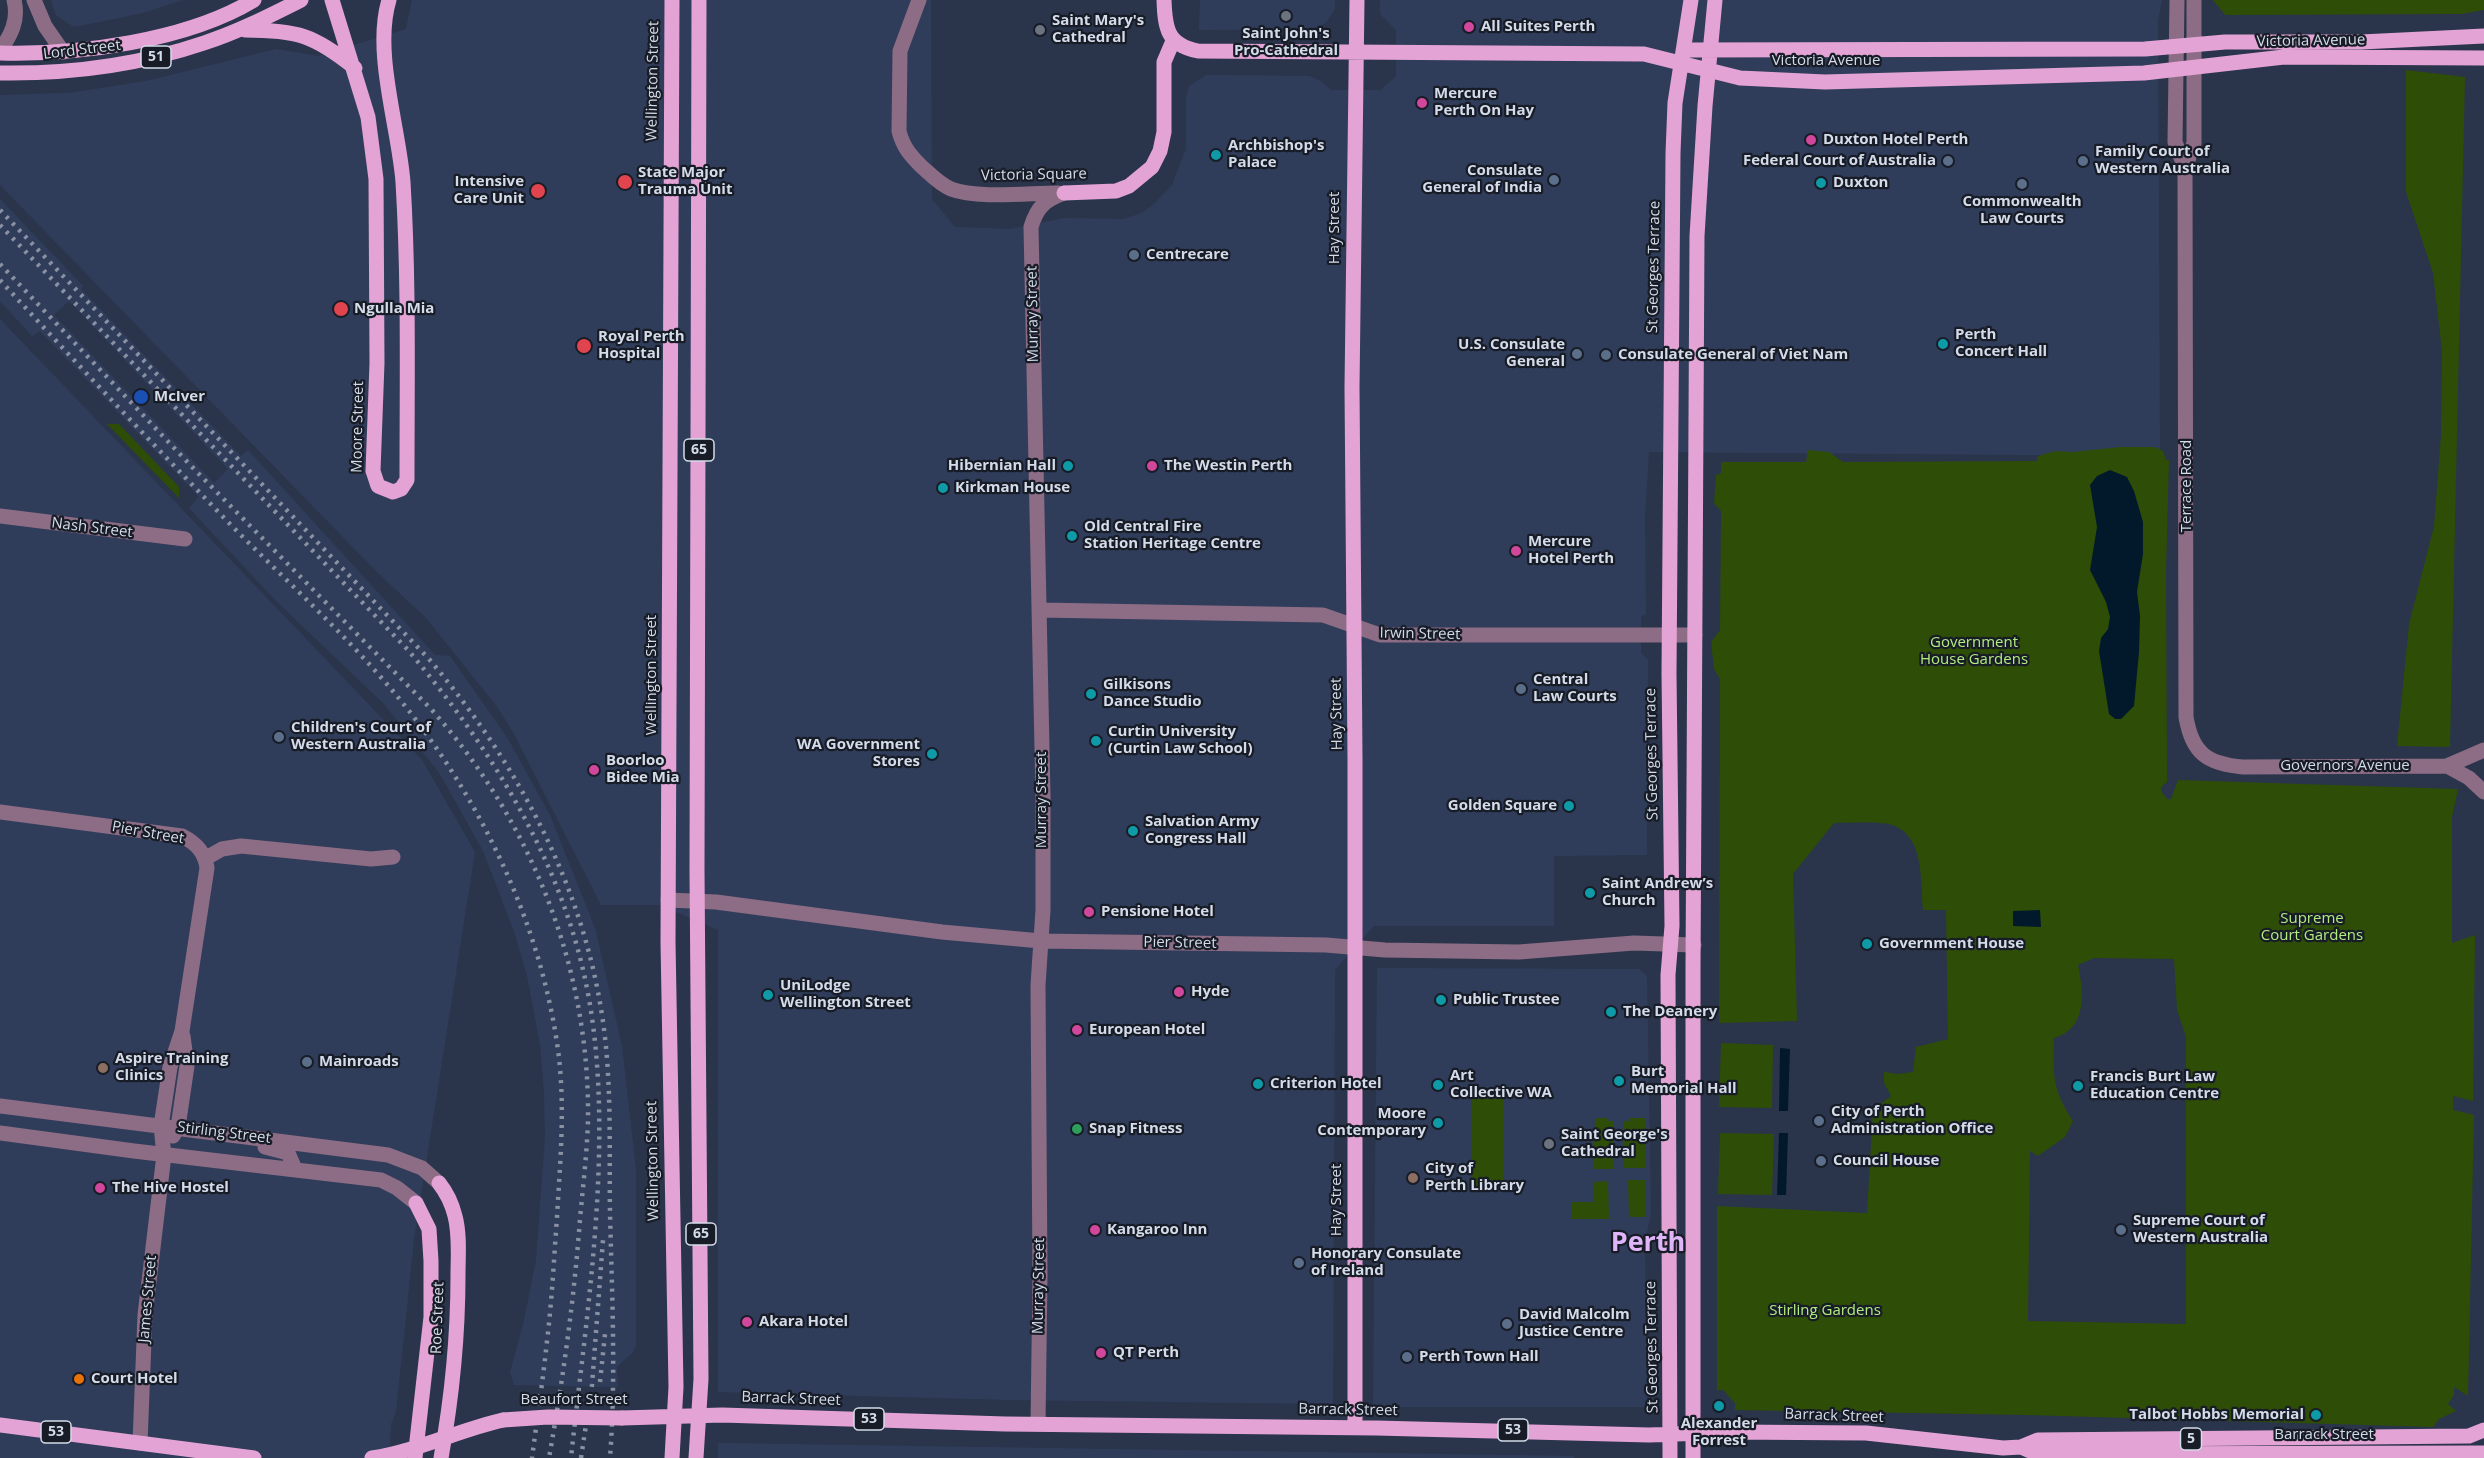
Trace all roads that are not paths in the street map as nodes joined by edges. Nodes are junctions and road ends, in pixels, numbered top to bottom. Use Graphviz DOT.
graph roads {
  1 [pos="14,0"];
  2 [pos="34,0"];
  3 [pos="254,0"];
  4 [pos="301,0"];
  5 [pos="332,0"];
  6 [pos="389,0"];
  7 [pos="672,0"];
  8 [pos="699,0"];
  9 [pos="920,0"];
  10 [pos="1164,0"];
  11 [pos="1357,0"];
  12 [pos="1691,0"];
  13 [pos="1715,0"];
  14 [pos="2177,0"];
  15 [pos="2194,0"];
  16 [pos="239,30"];
  17 [pos="2484,36"];
  18 [pos="1173,41"];
  19 [pos="2194,44"];
  20 [pos="2176,46"];
  21 [pos="1711,50"];
  22 [pos="0,52"];
  23 [pos="63,52"];
  24 [pos="1357,53"];
  25 [pos="1684,56"];
  26 [pos="2484,58"];
  27 [pos="2194,67"];
  28 [pos="355,68"];
  29 [pos="2176,69"];
  30 [pos="1709,70"];
  31 [pos="0,73"];
  32 [pos="2185,168"];
  33 [pos="1064,193"];
  34 [pos="0,516"];
  35 [pos="185,539"];
  36 [pos="1040,610"];
  37 [pos="1354,627"];
  38 [pos="1669,634"];
  39 [pos="1695,635"];
  40 [pos="2484,750"];
  41 [pos="2447,766"];
  42 [pos="2243,767"];
  43 [pos="2484,792"];
  44 [pos="0,812"];
  45 [pos="393,857"];
  46 [pos="206,858"];
  47 [pos="669,900"];
  48 [pos="698,901"];
  49 [pos="1041,941"];
  50 [pos="1670,944"];
  51 [pos="1694,945"];
  52 [pos="1356,946"];
  53 [pos="182,1031"];
  54 [pos="0,1106"];
  55 [pos="161,1125"];
  56 [pos="177,1127"];
  57 [pos="0,1133"];
  58 [pos="242,1135"];
  59 [pos="164,1155"];
  60 [pos="295,1169"];
  61 [pos="440,1183"];
  62 [pos="416,1203"];
  63 [pos="700,1415"];
  64 [pos="674,1417"];
  65 [pos="1038,1424"];
  66 [pos="0,1425"];
  67 [pos="1355,1428"];
  68 [pos="2484,1430"];
  69 [pos="1694,1433"];
  70 [pos="1671,1434"];
  71 [pos="445,1436"];
  72 [pos="140,1443"];
  73 [pos="2037,1451"];
  74 [pos="2061,1451"];
  75 [pos="416,1452"];
  76 [pos="2484,1453"];
  77 [pos="2294,1455"];
  78 [pos="254,1458"];
  79 [pos="372,1458"];
  80 [pos="441,1458"];
  81 [pos="672,1458"];
  82 [pos="696,1458"];
  83 [pos="1670,1458"];
  84 [pos="1693,1458"];
  1 -- 22 [label="street"];
  2 -- 23 [label="street"];
  3 -- 23 [label="main road, Lord Street / 51"];
  4 -- 16 [label="main road, Lord Street / 51"];
  5 -- 28 [label="main road, Moore Street"];
  6 -- 28 [label="main road, Moore Street"];
  7 -- 47 [label="main road, Wellington Street / 65"];
  8 -- 48 [label="main road, 65"];
  9 -- 33 [label="street, Victoria Square"];
  10 -- 18 [label="main road"];
  11 -- 24 [label="main road, Hay Street"];
  12 -- 25 [label="main road, St Georges Terrace"];
  13 -- 21 [label="main road"];
  14 -- 20 [label="street, Terrace Road"];
  15 -- 19 [label="street, Terrace Road"];
  16 -- 28 [label="main road"];
  16 -- 31 [label="main road, Lord Street / 51"];
  17 -- 19 [label="main road, Victoria Avenue"];
  18 -- 24 [label="main road, Victoria Avenue"];
  18 -- 33 [label="main road, Victoria Square"];
  19 -- 20 [label="main road, Victoria Avenue"];
  19 -- 27 [label="street, Terrace Road"];
  20 -- 21 [label="main road, Victoria Avenue"];
  20 -- 29 [label="street, Terrace Road"];
  21 -- 25 [label="main road, Victoria Avenue"];
  21 -- 30 [label="main road"];
  22 -- 23 [label="main road, Lord Street / 51"];
  24 -- 25 [label="main road, Victoria Avenue"];
  24 -- 37 [label="main road, Hay Street"];
  25 -- 30 [label="main road, Victoria Avenue"];
  25 -- 38 [label="main road, St Georges Terrace"];
  26 -- 27 [label="main road, Victoria Avenue"];
  27 -- 29 [label="main road, Victoria Avenue"];
  27 -- 32 [label="street, Terrace Road"];
  29 -- 30 [label="main road, Victoria Avenue"];
  29 -- 32 [label="street, Terrace Road"];
  30 -- 39 [label="main road"];
  32 -- 42 [label="street, Terrace Road"];
  33 -- 36 [label="street, Murray Street"];
  34 -- 35 [label="street, Nash Street"];
  36 -- 37 [label="street, Irwin Street"];
  36 -- 49 [label="street, Murray Street"];
  37 -- 38 [label="street, Irwin Street"];
  37 -- 52 [label="main road, Hay Street"];
  38 -- 39 [label="street, Irwin Street"];
  38 -- 50 [label="main road, St Georges Terrace"];
  39 -- 51 [label="main road"];
  40 -- 41 [label="street, Governors Avenue"];
  41 -- 42 [label="street, Governors Avenue"];
  41 -- 43 [label="street"];
  44 -- 46 [label="street, Pier Street"];
  45 -- 46 [label="street"];
  46 -- 53 [label="street, James Street"];
  47 -- 48 [label="street, Pier Street"];
  47 -- 64 [label="main road, Wellington Street / 65"];
  48 -- 49 [label="street, Pier Street"];
  48 -- 63 [label="main road, 65"];
  49 -- 52 [label="street, Pier Street"];
  49 -- 65 [label="street, Murray Street"];
  50 -- 51 [label="street, Pier Street"];
  50 -- 52 [label="street, Pier Street"];
  50 -- 70 [label="main road, St Georges Terrace"];
  51 -- 69 [label="main road"];
  52 -- 67 [label="main road, Hay Street"];
  53 -- 55 [label="street, James Street"];
  53 -- 56 [label="street, James Street"];
  54 -- 55 [label="street, Stirling Street"];
  55 -- 56 [label="street, Stirling Street"];
  55 -- 59 [label="street, James Street"];
  56 -- 58 [label="street, Stirling Street"];
  56 -- 59 [label="street, James Street"];
  57 -- 59 [label="street, Stirling Street"];
  58 -- 60 [label="street"];
  58 -- 61 [label="street, Stirling Street"];
  59 -- 60 [label="street, Stirling Street"];
  59 -- 72 [label="street, James Street"];
  60 -- 62 [label="street, Stirling Street"];
  61 -- 71 [label="main road, Roe Street"];
  62 -- 75 [label="main road, Roe Street"];
  63 -- 64 [label="main road, Barrack Street / 53"];
  63 -- 65 [label="main road, Barrack Street / 53"];
  63 -- 82 [label="main road, 65"];
  64 -- 71 [label="main road, Beaufort Street / 53, bridge"];
  64 -- 81 [label="main road, Wellington Street / 65"];
  65 -- 67 [label="main road, Barrack Street / 53"];
  66 -- 72 [label="main road, 53"];
  67 -- 70 [label="main road, Barrack Street / 53"];
  68 -- 74 [label="main road, Barrack Street / 5"];
  69 -- 70 [label="main road, Barrack Street / 53"];
  69 -- 73 [label="main road, Barrack Street / 53"];
  69 -- 84 [label="main road"];
  70 -- 83 [label="main road, St Georges Terrace"];
  71 -- 75 [label="main road, Beaufort Street / 53"];
  71 -- 80 [label="main road, Roe Street"];
  72 -- 78 [label="main road, 53"];
  73 -- 74 [label="main road, Barrack Street / 5"];
  74 -- 77 [label="main road, Barrack Street / 5"];
  75 -- 79 [label="main road, Beaufort Street / 53"];
  76 -- 77 [label="main road, Barrack Street / 5"];
}
